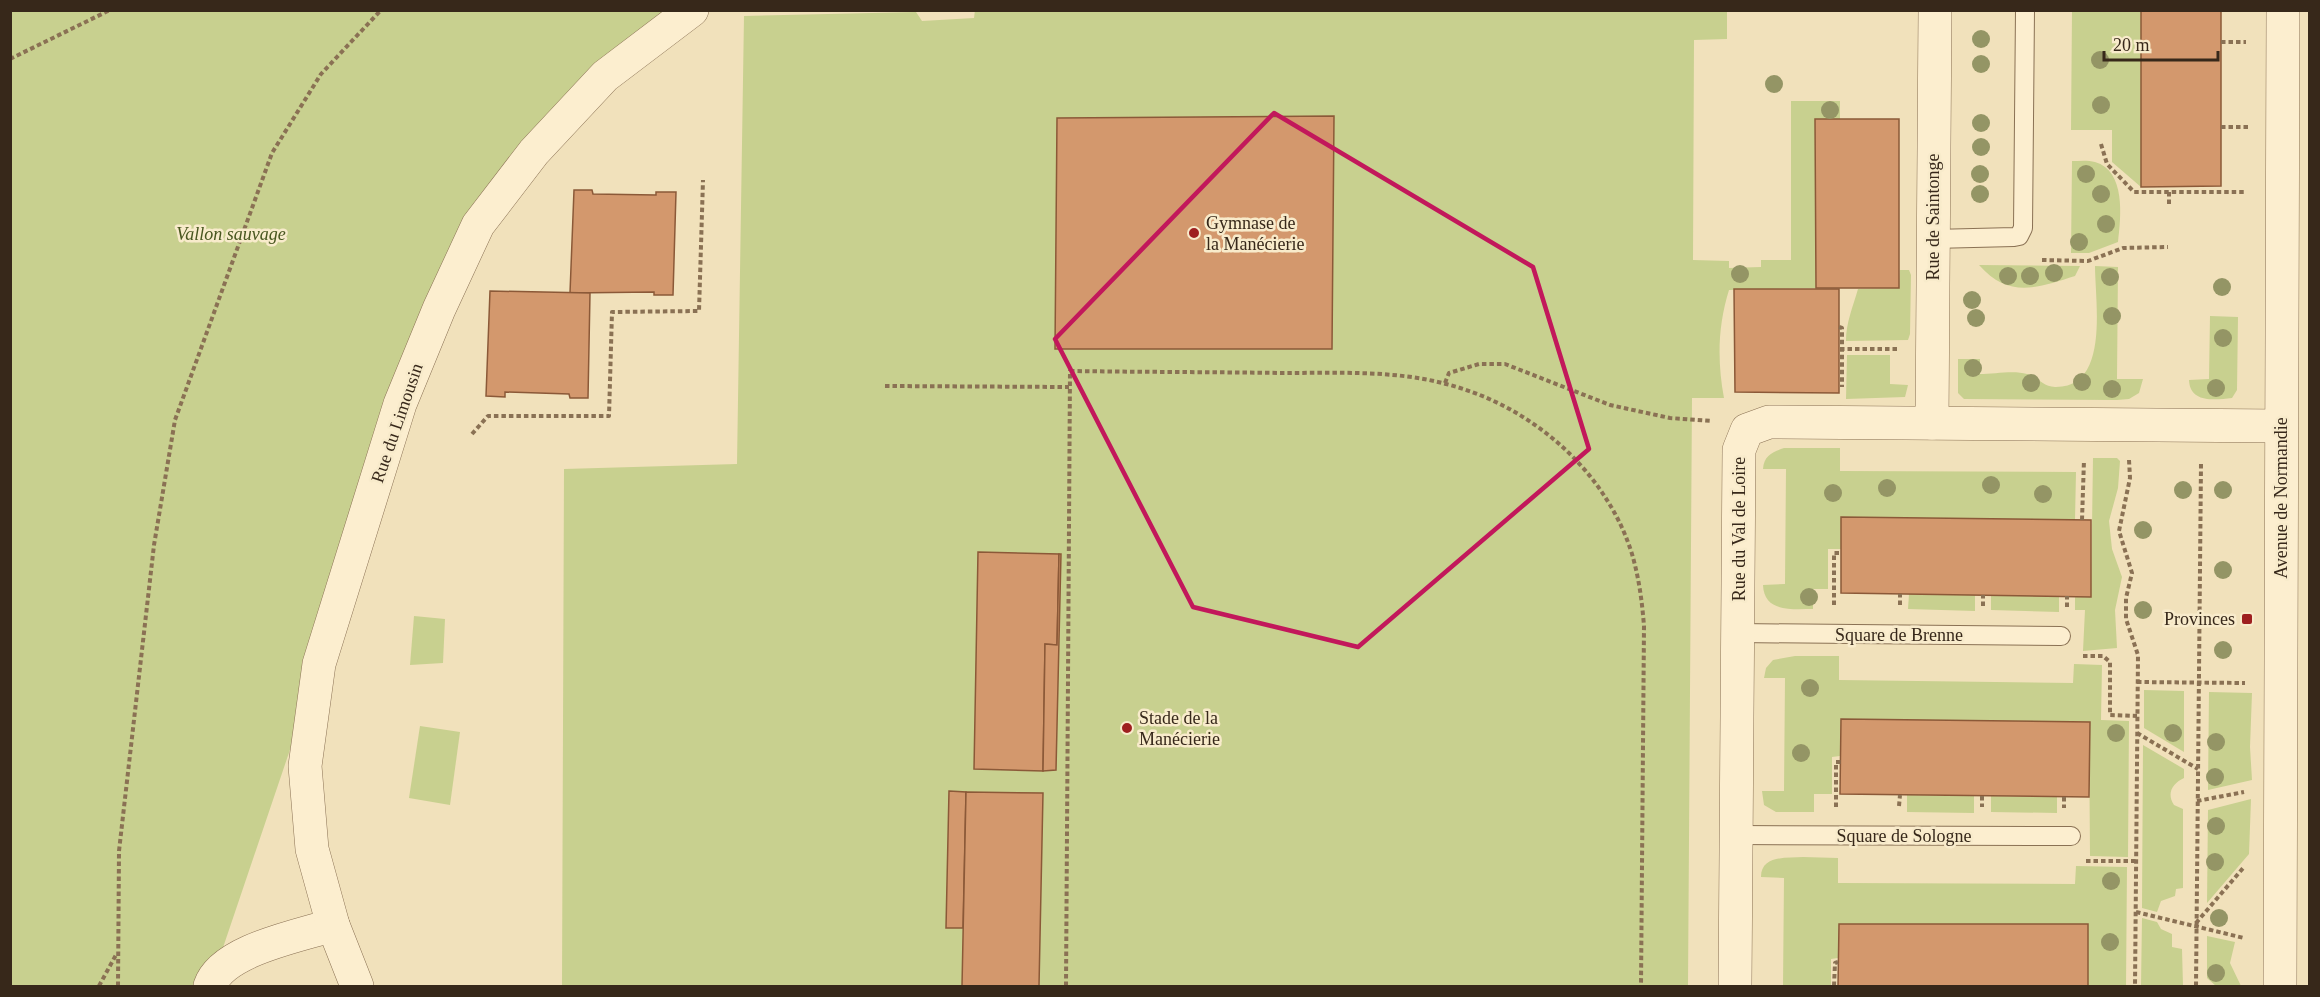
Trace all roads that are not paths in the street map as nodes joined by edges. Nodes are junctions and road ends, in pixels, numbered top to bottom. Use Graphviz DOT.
graph roads {
  1 [pos="692,10"];
  2 [pos="1935,10"];
  3 [pos="2025,10"];
  4 [pos="2283,10"];
  5 [pos="2296,237"];
  6 [pos="1933,238"];
  7 [pos="1932,423"];
  8 [pos="2281,426"];
  9 [pos="1738,633"];
  10 [pos="2061,636"];
  11 [pos="1736,835"];
  12 [pos="2071,836"];
  13 [pos="333,925"];
  14 [pos="210,987"];
  15 [pos="357,987"];
  16 [pos="1735,987"];
  17 [pos="2280,987"];
  1 -- 13 [label="street, Rue du Limousin"];
  2 -- 6 [label="street, Rue de Saintonge"];
  3 -- 6 [label="lane"];
  4 -- 5 [label="street, Avenue de Normandie"];
  5 -- 8 [label="street, Avenue de Normandie"];
  6 -- 7 [label="street, Rue de Saintonge"];
  7 -- 8 [label="street, Rue du Val de Loire"];
  7 -- 9 [label="street, Rue du Val de Loire"];
  8 -- 17 [label="street, Avenue de Normandie"];
  9 -- 10 [label="lane, Square de Brenne"];
  9 -- 11 [label="street, Rue du Val de Loire"];
  11 -- 12 [label="lane, Square de Sologne"];
  11 -- 16 [label="street, Rue du Val de Loire"];
  13 -- 14 [label="street"];
  13 -- 15 [label="street, Rue du Limousin"];
}
